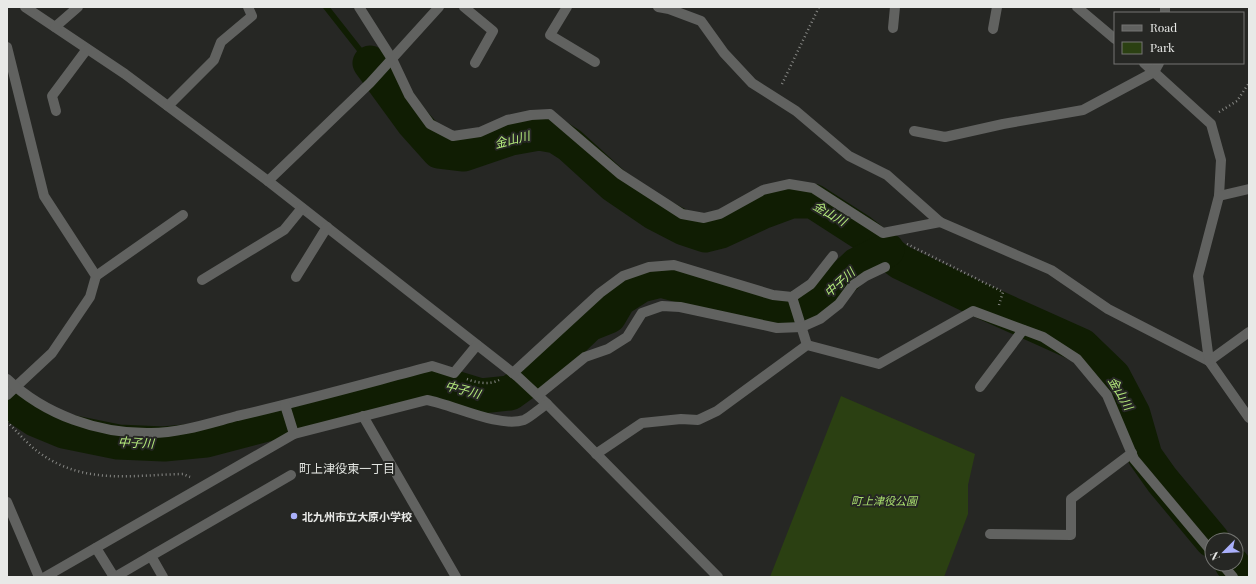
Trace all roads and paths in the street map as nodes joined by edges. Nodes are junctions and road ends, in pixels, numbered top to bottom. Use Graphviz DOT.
graph roads {
  1 [pos="25,7"];
  2 [pos="78,7"];
  3 [pos="248,7"];
  4 [pos="359,7"];
  5 [pos="439,7"];
  6 [pos="464,7"];
  7 [pos="568,7"];
  8 [pos="658,7"];
  9 [pos="819,7"];
  10 [pos="895,7"];
  11 [pos="997,7"];
  12 [pos="1077,7"];
  13 [pos="55,27"];
  14 [pos="893,28"];
  15 [pos="993,29"];
  16 [pos="1114,38"];
  17 [pos="7,46"];
  18 [pos="87,49"];
  19 [pos="391,60"];
  20 [pos="595,62"];
  21 [pos="475,63"];
  22 [pos="1156,67"];
  23 [pos="1249,83"];
  24 [pos="775,98"];
  25 [pos="168,106"];
  26 [pos="56,111"];
  27 [pos="1206,120"];
  28 [pos="914,131"];
  29 [pos="268,180"];
  30 [pos="1249,189"];
  31 [pos="1219,196"];
  32 [pos="302,208"];
  33 [pos="183,215"];
  34 [pos="940,222"];
  35 [pos="327,227"];
  36 [pos="883,233"];
  37 [pos="833,256"];
  38 [pos="885,267"];
  39 [pos="96,276"];
  40 [pos="296,277"];
  41 [pos="202,280"];
  42 [pos="1003,292"];
  43 [pos="793,299"];
  44 [pos="800,322"];
  45 [pos="1023,330"];
  46 [pos="1249,332"];
  47 [pos="477,345"];
  48 [pos="807,345"];
  49 [pos="1209,361"];
  50 [pos="454,373"];
  51 [pos="515,375"];
  52 [pos="7,379"];
  53 [pos="15,386"];
  54 [pos="980,387"];
  55 [pos="535,392"];
  56 [pos="7,395"];
  57 [pos="547,404"];
  58 [pos="285,405"];
  59 [pos="364,416"];
  60 [pos="1249,418"];
  61 [pos="7,422"];
  62 [pos="294,433"];
  63 [pos="1132,453"];
  64 [pos="596,454"];
  65 [pos="291,475"];
  66 [pos="205,485"];
  67 [pos="7,502"];
  68 [pos="990,534"];
  69 [pos="1204,542"];
  70 [pos="96,548"];
  71 [pos="151,556"];
  72 [pos="39,577"];
  73 [pos="45,577"];
  74 [pos="114,577"];
  75 [pos="163,577"];
  76 [pos="456,577"];
  77 [pos="718,577"];
  1 -- 13 [label="street"];
  2 -- 13 [label="street"];
  3 -- 25 [label="street"];
  4 -- 19 [label="street"];
  5 -- 19 [label="street"];
  6 -- 21 [label="street"];
  7 -- 20 [label="street"];
  8 -- 24 [label="street"];
  9 -- 24 [label="path"];
  10 -- 14 [label="street"];
  11 -- 15 [label="street"];
  12 -- 16 [label="street"];
  13 -- 18 [label="street"];
  17 -- 39 [label="street"];
  18 -- 25 [label="street"];
  18 -- 26 [label="street"];
  19 -- 29 [label="street"];
  19 -- 36 [label="street"];
  22 -- 27 [label="street"];
  22 -- 28 [label="street"];
  23 -- 27 [label="path"];
  24 -- 34 [label="street"];
  25 -- 29 [label="street"];
  27 -- 31 [label="street"];
  29 -- 32 [label="street"];
  30 -- 31 [label="street"];
  31 -- 49 [label="street"];
  32 -- 35 [label="street"];
  32 -- 41 [label="street"];
  33 -- 39 [label="street"];
  34 -- 36 [label="street"];
  34 -- 49 [label="street"];
  35 -- 40 [label="street"];
  35 -- 47 [label="street"];
  36 -- 42 [label="path"];
  37 -- 43 [label="street"];
  38 -- 44 [label="street"];
  39 -- 53 [label="street"];
  43 -- 44 [label="street"];
  43 -- 51 [label="street"];
  44 -- 48 [label="street"];
  44 -- 55 [label="street"];
  45 -- 48 [label="street"];
  45 -- 54 [label="street"];
  45 -- 63 [label="street"];
  46 -- 49 [label="street"];
  47 -- 50 [label="street"];
  47 -- 51 [label="street"];
  48 -- 64 [label="street"];
  49 -- 60 [label="street"];
  50 -- 51 [label="path"];
  50 -- 58 [label="street"];
  51 -- 55 [label="street"];
  52 -- 53 [label="street"];
  53 -- 56 [label="street"];
  53 -- 58 [label="street"];
  55 -- 57 [label="street"];
  57 -- 59 [label="street"];
  57 -- 64 [label="street"];
  58 -- 62 [label="street"];
  59 -- 62 [label="street"];
  59 -- 76 [label="street"];
  61 -- 66 [label="path"];
  62 -- 66 [label="street"];
  63 -- 68 [label="street"];
  63 -- 69 [label="street"];
  64 -- 77 [label="street"];
  65 -- 71 [label="street"];
  66 -- 70 [label="street"];
  67 -- 72 [label="street"];
  70 -- 73 [label="street"];
  70 -- 74 [label="street"];
  71 -- 74 [label="street"];
  71 -- 75 [label="street"];
}
